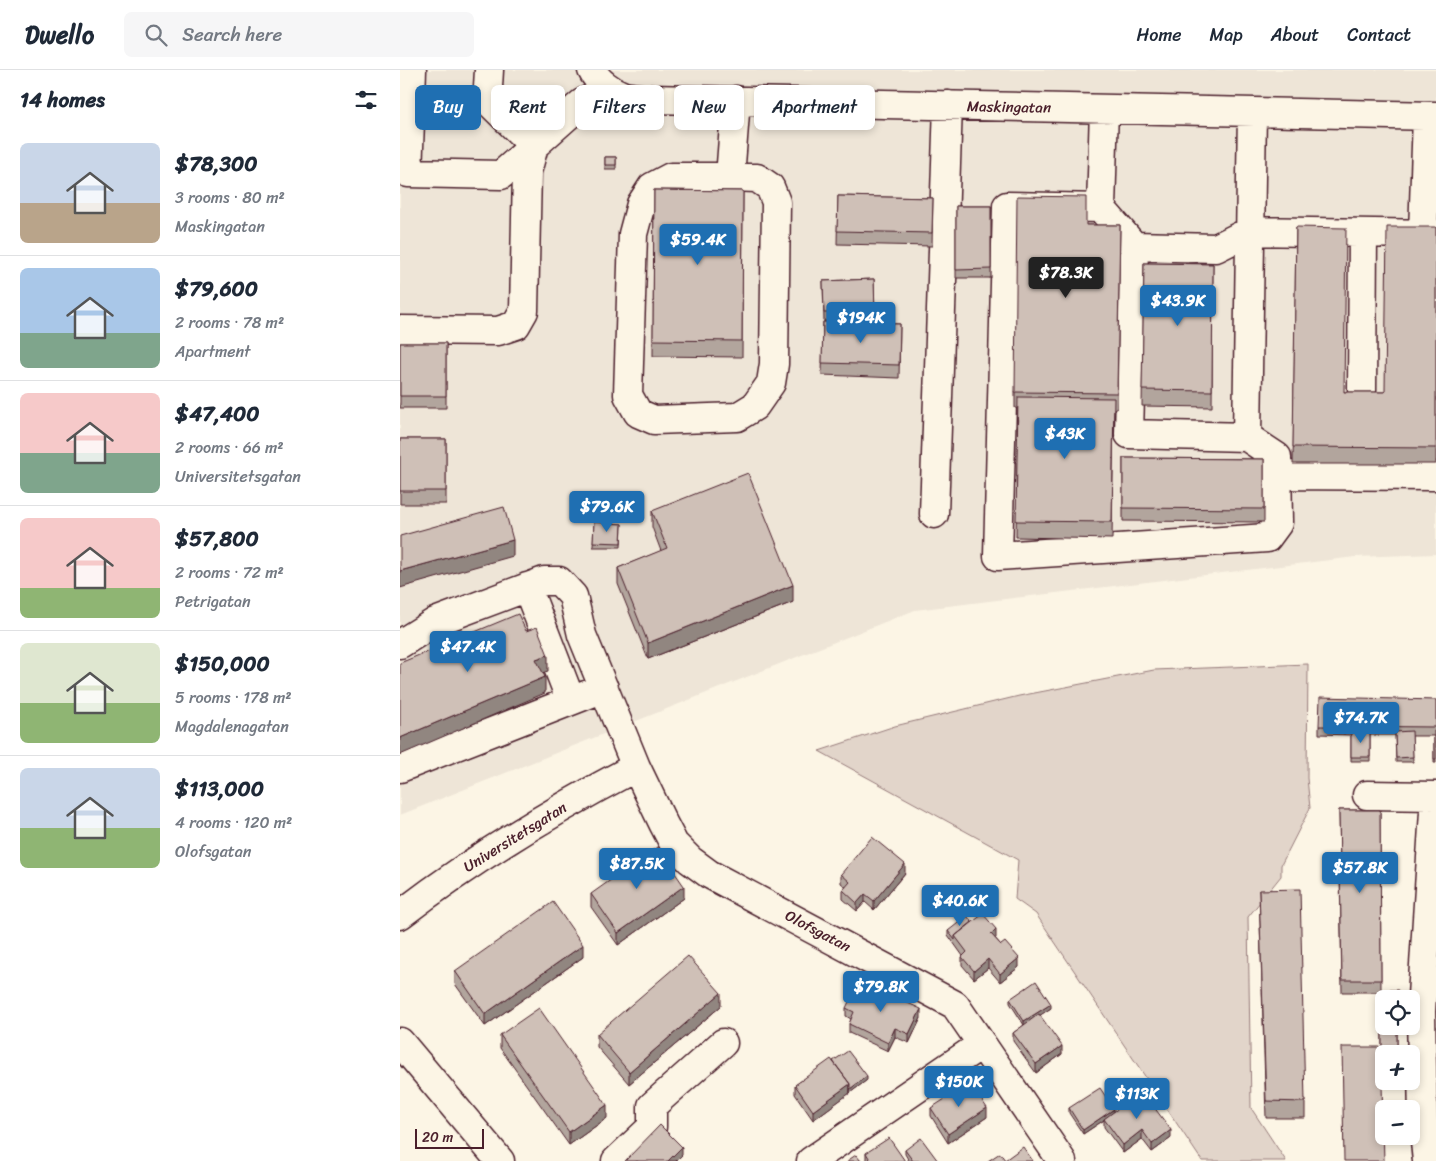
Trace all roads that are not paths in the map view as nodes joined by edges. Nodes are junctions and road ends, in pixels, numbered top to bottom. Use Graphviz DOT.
graph roads {
  1 [pos="412,70"];
  2 [pos="489,70"];
  3 [pos="601,80"];
  4 [pos="674,99"];
  5 [pos="744,100"];
  6 [pos="948,106"];
  7 [pos="1104,109"];
  8 [pos="1252,112"];
  9 [pos="1432,116"];
  10 [pos="734,130"];
  11 [pos="534,146"];
  12 [pos="730,178"];
  13 [pos="1101,208"];
  14 [pos="1250,231"];
  15 [pos="1363,232"];
  16 [pos="1430,234"];
  17 [pos="1134,246"];
  18 [pos="400,330"];
  19 [pos="1362,392"];
  20 [pos="1247,437"];
  21 [pos="1277,475"];
  22 [pos="1436,476"];
  23 [pos="934,514"];
  24 [pos="528,588"];
  25 [pos="435,622"];
  26 [pos="400,626"];
  27 [pos="400,644"];
  28 [pos="604,688"];
  29 [pos="571,701"];
  30 [pos="636,767"];
  31 [pos="400,768"];
  32 [pos="1367,795"];
  33 [pos="1435,796"];
  34 [pos="400,915"];
  35 [pos="400,1042"];
  36 [pos="723,1043"];
  37 [pos="982,1044"];
  38 [pos="500,1161"];
  39 [pos="616,1161"];
  40 [pos="810,1161"];
  41 [pos="1062,1161"];
  42 [pos="1427,1161"];
  1 -- 11 [label="street"];
  2 -- 11 [label="street"];
  3 -- 4 [label="street, Maskingatan"];
  3 -- 11 [label="street"];
  5 -- 6 [label="street, Maskingatan"];
  6 -- 7 [label="street, Maskingatan"];
  6 -- 23 [label="street"];
  7 -- 8 [label="street, Maskingatan"];
  7 -- 13 [label="street"];
  8 -- 9 [label="street, Maskingatan"];
  8 -- 14 [label="street"];
  9 -- 16 [label="street"];
  10 -- 12 [label="street"];
  11 -- 18 [label="street"];
  12 -- 12 [label="street"];
  13 -- 17 [label="street"];
  13 -- 21 [label="street"];
  14 -- 15 [label="street"];
  14 -- 17 [label="street"];
  14 -- 20 [label="street"];
  15 -- 16 [label="street"];
  15 -- 19 [label="street"];
  17 -- 20 [label="street"];
  20 -- 21 [label="street"];
  21 -- 22 [label="street"];
  24 -- 25 [label="street"];
  24 -- 28 [label="street, Olofsgatan"];
  24 -- 29 [label="street"];
  25 -- 26 [label="street"];
  25 -- 27 [label="street"];
  28 -- 29 [label="street"];
  28 -- 30 [label="street, Olofsgatan"];
  29 -- 31 [label="street"];
  30 -- 34 [label="street, Universitetsgatan"];
  30 -- 37 [label="street, Olofsgatan"];
  32 -- 33 [label="street"];
  33 -- 42 [label="street"];
  35 -- 38 [label="street"];
  36 -- 39 [label="street"];
  37 -- 40 [label="street"];
  37 -- 41 [label="street, Olofsgatan"];
}
